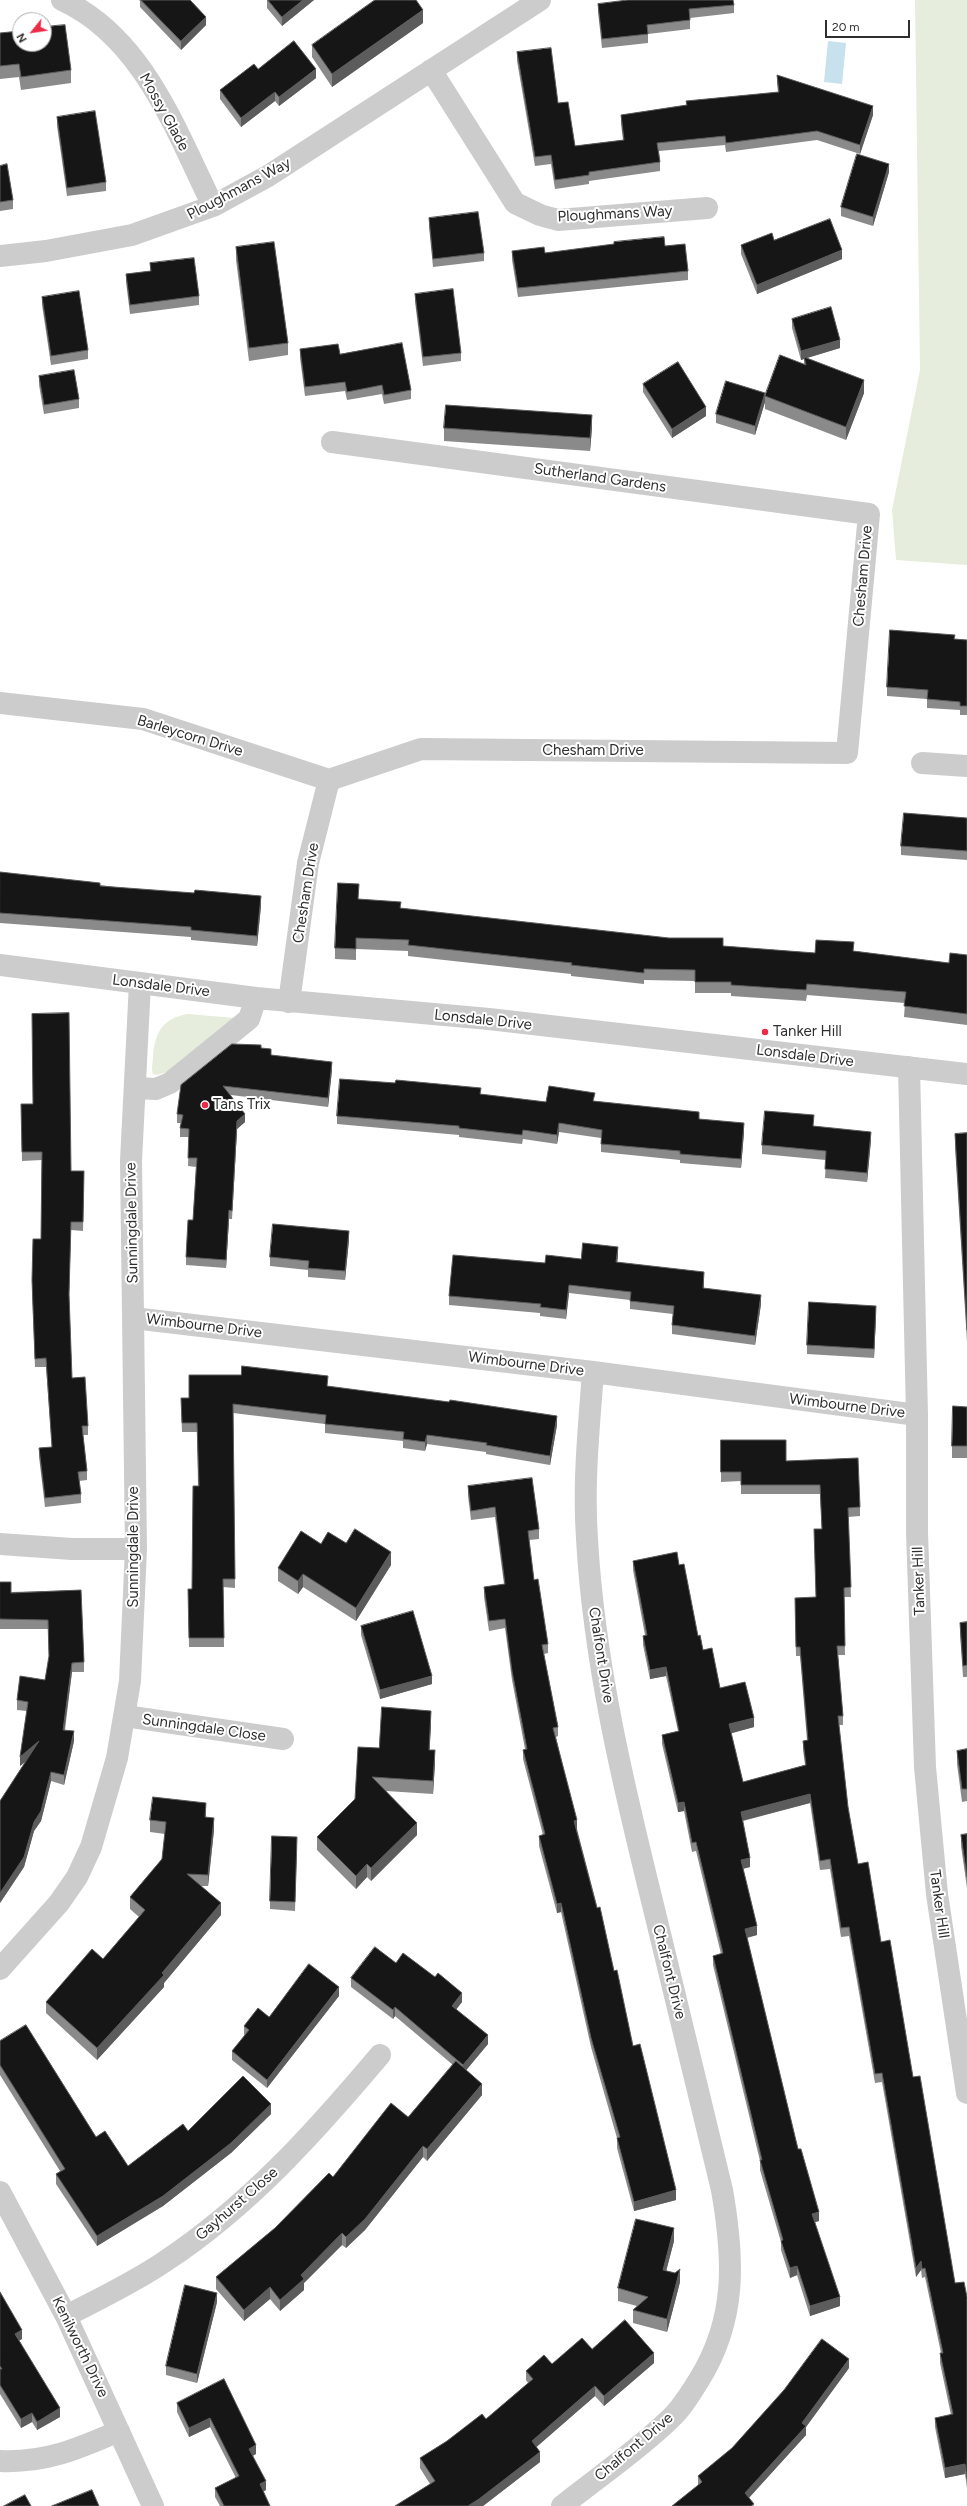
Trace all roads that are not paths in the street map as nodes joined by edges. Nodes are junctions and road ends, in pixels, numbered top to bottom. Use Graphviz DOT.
graph roads {
  1 [pos="62,0"];
  2 [pos="540,0"];
  3 [pos="432,70"];
  4 [pos="213,206"];
  5 [pos="707,208"];
  6 [pos="0,256"];
  7 [pos="332,442"];
  8 [pos="869,514"];
  9 [pos="0,703"];
  10 [pos="922,763"];
  11 [pos="967,766"];
  12 [pos="329,780"];
  13 [pos="0,965"];
  14 [pos="140,983"];
  15 [pos="256,998"];
  16 [pos="290,1002"];
  17 [pos="909,1067"];
  18 [pos="967,1074"];
  19 [pos="136,1088"];
  20 [pos="133,1318"];
  21 [pos="593,1372"];
  22 [pos="917,1415"];
  23 [pos="0,1544"];
  24 [pos="136,1549"];
  25 [pos="125,1716"];
  26 [pos="284,1739"];
  27 [pos="0,1969"];
  28 [pos="380,2055"];
  29 [pos="967,2093"];
  30 [pos="0,2192"];
  31 [pos="66,2316"];
  32 [pos="119,2431"];
  33 [pos="0,2461"];
  34 [pos="154,2506"];
  35 [pos="562,2506"];
  1 -- 4 [label="street, Mossy Glade"];
  2 -- 3 [label="street, Ploughmans Way"];
  3 -- 4 [label="street, Ploughmans Way"];
  3 -- 5 [label="street, Ploughmans Way"];
  4 -- 6 [label="street, Ploughmans Way"];
  7 -- 8 [label="street, Sutherland Gardens"];
  8 -- 12 [label="street, Chesham Drive"];
  9 -- 12 [label="street, Barleycorn Drive"];
  10 -- 11 [label="street"];
  12 -- 16 [label="street, Chesham Drive"];
  13 -- 14 [label="street, Lonsdale Drive"];
  14 -- 15 [label="street, Lonsdale Drive"];
  14 -- 19 [label="street, Sunningdale Drive"];
  15 -- 16 [label="street, Lonsdale Drive"];
  15 -- 19 [label="street"];
  16 -- 17 [label="street, Lonsdale Drive"];
  17 -- 18 [label="street, Lonsdale Drive"];
  17 -- 22 [label="street, Tanker Hill"];
  19 -- 20 [label="street, Sunningdale Drive"];
  20 -- 21 [label="street, Wimbourne Drive"];
  20 -- 24 [label="street, Sunningdale Drive"];
  21 -- 22 [label="street, Wimbourne Drive"];
  21 -- 35 [label="street, Chalfont Drive"];
  22 -- 29 [label="street, Tanker Hill"];
  23 -- 24 [label="street"];
  24 -- 25 [label="street, Sunningdale Drive"];
  25 -- 26 [label="street, Sunningdale Close"];
  25 -- 27 [label="street, Sunningdale Drive"];
  28 -- 31 [label="street, Gayhurst Close"];
  30 -- 31 [label="street, Kenilworth Drive"];
  31 -- 32 [label="street, Kenilworth Drive"];
  32 -- 33 [label="street"];
  32 -- 34 [label="street, Kenilworth Drive"];
}
